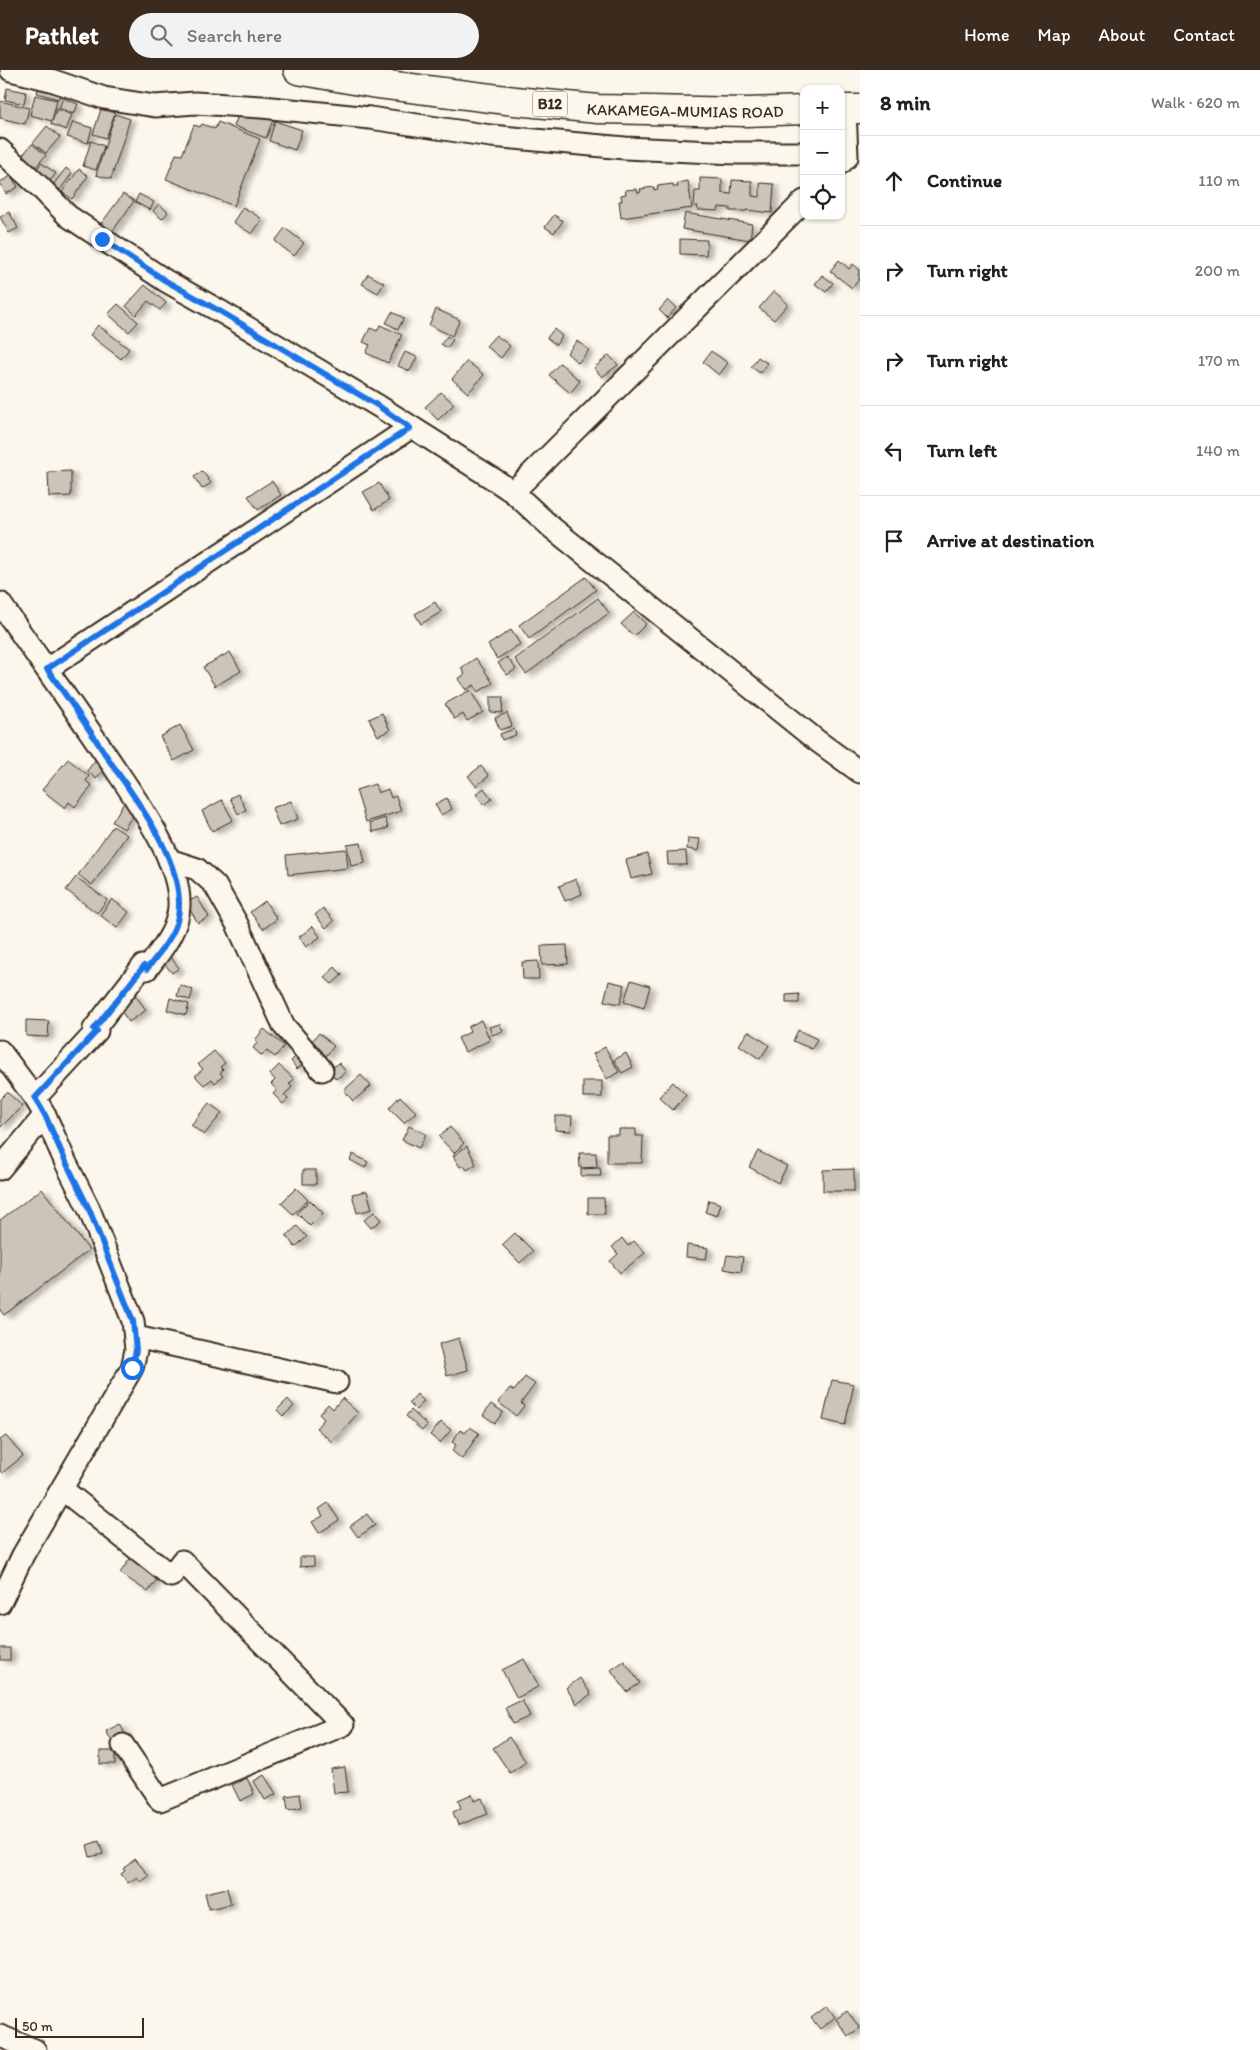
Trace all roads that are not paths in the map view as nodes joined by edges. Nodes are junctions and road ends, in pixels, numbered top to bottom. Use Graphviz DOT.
graph roads {
  1 [pos="11,70"];
  2 [pos="298,70"];
  3 [pos="53,75"];
  4 [pos="372,83"];
  5 [pos="849,109"];
  6 [pos="800,110"];
  7 [pos="370,118"];
  8 [pos="0,150"];
  9 [pos="800,153"];
  10 [pos="847,158"];
  11 [pos="800,205"];
  12 [pos="410,428"];
  13 [pos="513,492"];
  14 [pos="0,603"];
  15 [pos="47,669"];
  16 [pos="860,772"];
  17 [pos="169,860"];
  18 [pos="0,1051"];
  19 [pos="322,1070"];
  20 [pos="40,1107"];
  21 [pos="0,1169"];
  22 [pos="136,1337"];
  23 [pos="337,1382"];
  24 [pos="62,1489"];
  25 [pos="0,1603"];
  26 [pos="122,1745"];
  27 [pos="0,2036"];
  28 [pos="35,2050"];
  1 -- 3 [label="street"];
  2 -- 4 [label="highway, KAKAMEGA-MUMIAS ROAD / B12"];
  3 -- 7 [label="street"];
  4 -- 6 [label="highway, KAKAMEGA-MUMIAS ROAD / B12"];
  4 -- 7 [label="street"];
  5 -- 10 [label="street"];
  7 -- 9 [label="street"];
  8 -- 12 [label="street"];
  11 -- 13 [label="street"];
  12 -- 13 [label="street"];
  12 -- 15 [label="street"];
  13 -- 16 [label="street"];
  14 -- 15 [label="street"];
  15 -- 17 [label="street"];
  17 -- 19 [label="street"];
  17 -- 20 [label="street"];
  18 -- 20 [label="street"];
  20 -- 21 [label="street"];
  20 -- 22 [label="street"];
  22 -- 23 [label="street"];
  22 -- 24 [label="street"];
  24 -- 25 [label="street"];
  24 -- 26 [label="street"];
  27 -- 28 [label="street"];
}
